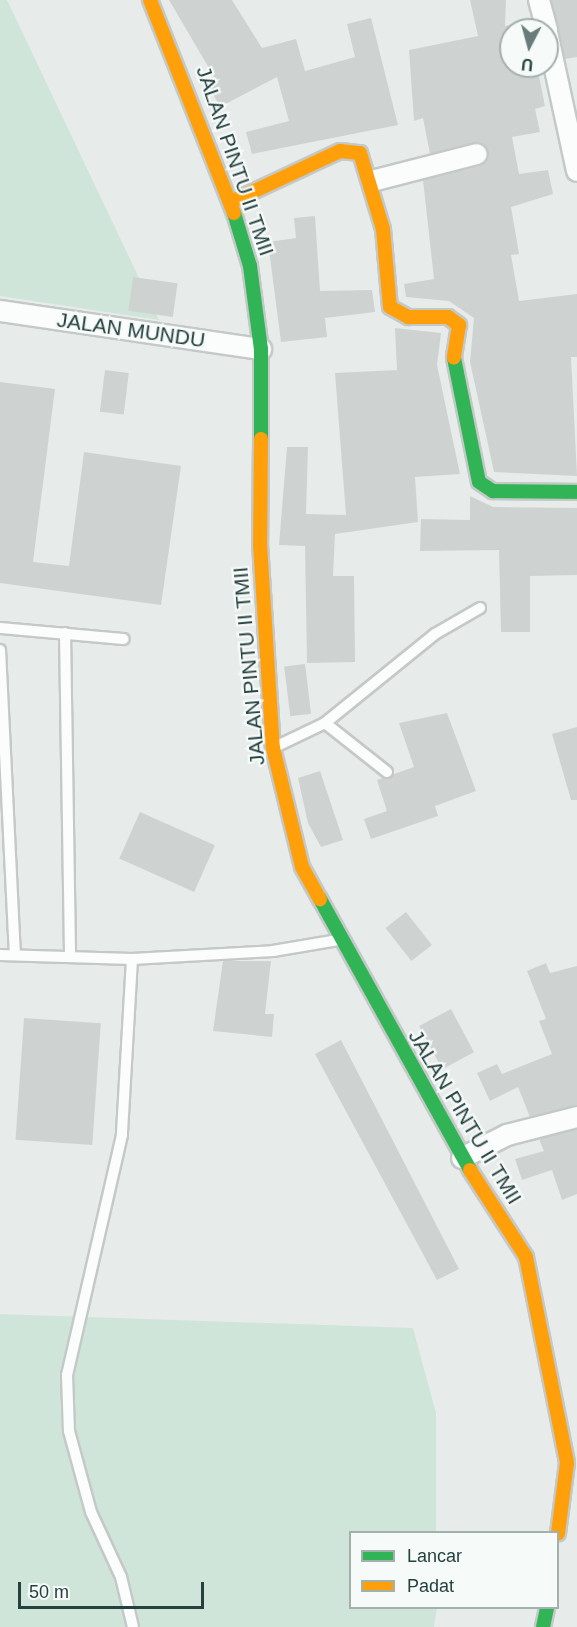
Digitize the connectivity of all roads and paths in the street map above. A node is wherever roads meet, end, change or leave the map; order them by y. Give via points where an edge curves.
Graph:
1 (150, 0) edge
2 (539, 0) edge
3 (544, 18) edge
4 (557, 78) edge
5 (477, 154) dead end
6 (577, 171) edge
7 (372, 181) junction
8 (231, 202) junction
9 (0, 311) edge
10 (261, 350) junction
11 (577, 492) edge
12 (480, 608) dead end
13 (0, 628) edge
14 (65, 633) junction
15 (124, 639) dead end
16 (0, 650) edge
17 (324, 723) junction
18 (273, 748) junction
19 (387, 772) dead end
20 (338, 940) junction
21 (0, 955) edge
22 (15, 955) junction
23 (70, 957) junction
24 (132, 959) junction
25 (577, 1117) edge
26 (462, 1158) junction
27 (569, 1436) edge
28 (572, 1467) edge
29 (558, 1531) edge
30 (547, 1609) edge
31 (133, 1627) edge
32 (543, 1627) edge

1 - 8 street, JALAN PINTU II TMII
2 - 3 street
4 - 6 street
5 - 7 street
7 - 8 street via 360,153 346,149
7 - 11 street via 390,307 408,317 448,317 459,325 453,363 479,482 493,491
8 - 10 street, JALAN PINTU II TMII via 250,266
9 - 10 street, JALAN MUNDU
10 - 18 street, JALAN PINTU II TMII via 260,544
12 - 17 lane via 435,634
13 - 14 lane
14 - 15 lane
14 - 23 lane
16 - 22 lane
17 - 18 lane
17 - 19 lane
18 - 20 street, JALAN PINTU II TMII via 302,867
20 - 24 lane via 273,951
20 - 26 street, JALAN PINTU II TMII
21 - 22 lane
22 - 23 lane
23 - 24 lane
24 - 31 lane via 122,1135 67,1375 69,1431 91,1512 121,1577
25 - 26 street via 507,1135
26 - 27 street, JALAN PINTU II TMII via 526,1257
27 - 28 street, JALAN PINTU II TMII
28 - 29 street, JALAN PINTU II TMII
30 - 32 street

